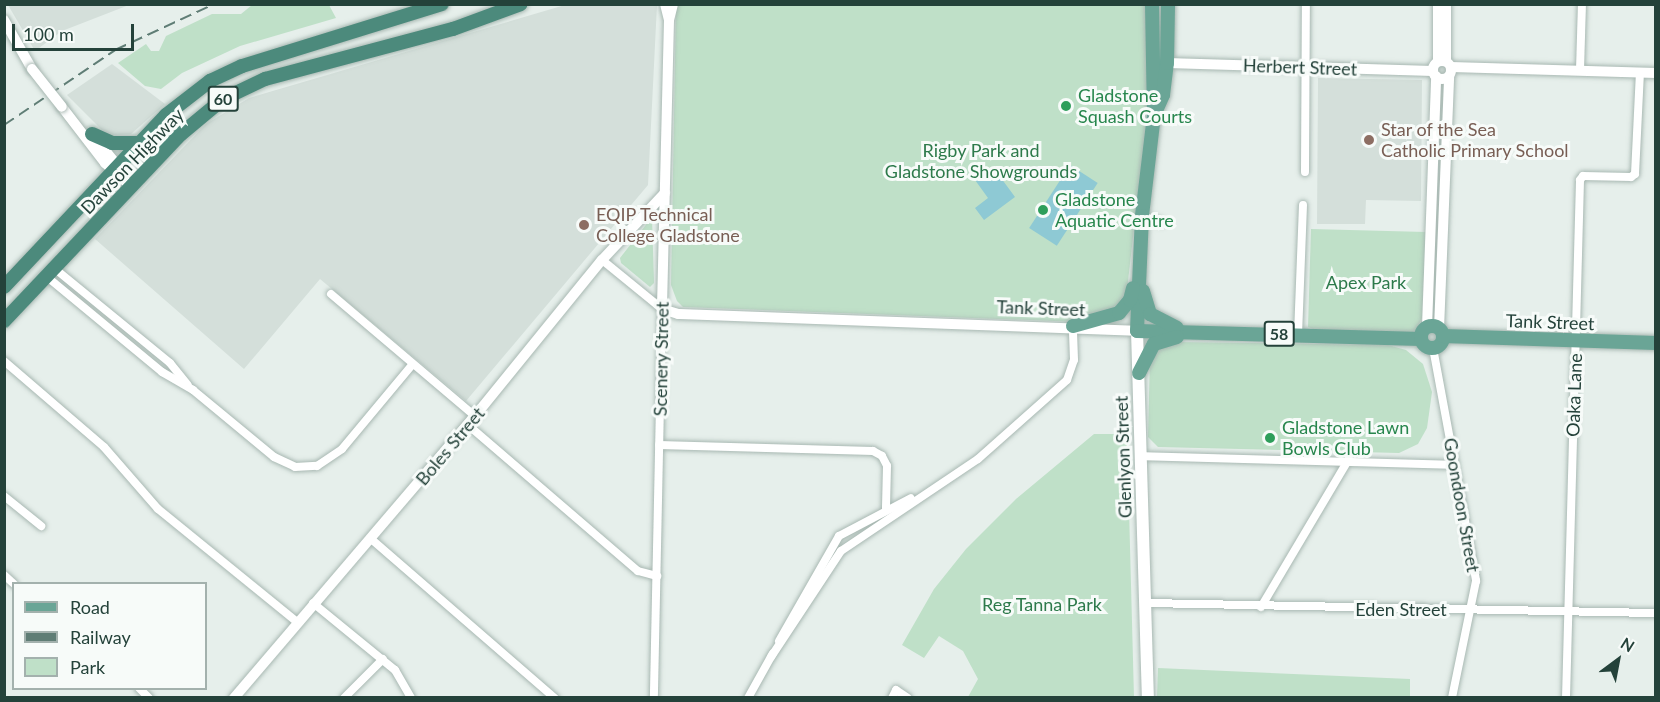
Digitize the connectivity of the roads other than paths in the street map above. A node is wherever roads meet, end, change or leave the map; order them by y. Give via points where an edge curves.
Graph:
1 (442, 4) edge
2 (521, 4) edge
3 (665, 4) edge
4 (673, 4) edge
5 (1152, 4) edge
6 (1168, 4) edge
7 (1306, 4) edge
8 (1438, 4) edge
9 (1446, 4) edge
10 (1582, 4) edge
11 (4, 20) edge
12 (669, 20) junction
13 (8, 31) edge
14 (1167, 63) junction
15 (1306, 67) junction
16 (1442, 69) junction
17 (1580, 70) junction
18 (1640, 72) junction
19 (1656, 73) edge
20 (62, 107) junction
21 (1154, 115) junction
22 (92, 134) junction
23 (140, 143) junction
24 (116, 170) junction
25 (1305, 172) dead end
26 (132, 187) junction
27 (665, 193) junction
28 (1303, 205) dead end
29 (1142, 216) junction
30 (1161, 222) dead end
31 (602, 260) junction
32 (1138, 265) junction
33 (50, 272) junction
34 (4, 287) edge
35 (331, 294) dead end
36 (662, 309) junction
37 (4, 321) edge
38 (1073, 326) junction
39 (1137, 331) junction
40 (1197, 332) junction
41 (1433, 333) junction
42 (1298, 335) junction
43 (1576, 340) junction
44 (1656, 343) edge
45 (1433, 348) joint
46 (4, 361) edge
47 (412, 365) junction
48 (1139, 373) junction
49 (472, 420) junction
50 (659, 445) junction
51 (1140, 456) junction
52 (1349, 459) junction
53 (1455, 465) junction
54 (928, 491) junction
55 (4, 496) edge
56 (886, 508) junction
57 (41, 526) dead end
58 (370, 538) junction
59 (657, 576) junction
60 (313, 603) junction
61 (1147, 603) junction
62 (1261, 607) junction
63 (1472, 609) junction
64 (1567, 612) junction
65 (1656, 613) edge
66 (297, 622) junction
67 (771, 657) junction
68 (382, 659) junction
69 (894, 694) edge
70 (234, 698) edge
71 (344, 698) edge
72 (411, 698) edge
73 (555, 698) edge
74 (654, 698) edge
75 (748, 698) edge
76 (908, 698) edge
77 (1148, 698) edge
78 (1452, 698) edge
79 (1566, 698) edge

1 - 23 highway, Dawson Highway / 60 via 225,72 179,103
2 - 26 highway, Dawson Highway / 60 via 453,29 251,85 198,119
3 - 12 street, Scenery Street
4 - 12 street, Scenery Street
5 - 21 main road, Glenlyon Street
6 - 14 main road, Glenlyon Street
7 - 15 street
8 - 16 street
9 - 16 street
10 - 17 street
11 - 13 street
12 - 27 street, Scenery Street
13 - 20 street, bridge
14 - 15 street, Herbert Street
14 - 21 main road, Glenlyon Street via 1163,95
15 - 16 street, Herbert Street
15 - 25 street
16 - 17 street, Herbert Street
16 - 41 street
17 - 18 street, Herbert Street
18 - 19 street, Herbert Street
18 - 43 street, Oaka Lane via 1635,174 1583,176 1580,180
20 - 22 street
20 - 24 street
21 - 29 main road, Glenlyon Street
22 - 23 highway via 112,143
22 - 24 street
23 - 24 highway, Dawson Highway / 60
24 - 26 street
24 - 34 highway, Dawson Highway / 60
26 - 33 highway, Dawson Highway / 60
27 - 31 street, Boles Street
27 - 36 street, Scenery Street
28 - 42 street
29 - 30 street
29 - 32 main road, Glenlyon Street
31 - 36 street
31 - 49 street, Boles Street
32 - 38 main road via 1126,308 1105,319
32 - 39 main road, Glenlyon Street
32 - 40 main road via 1150,314 1168,325
33 - 37 highway, Dawson Highway / 60
33 - 47 street via 170,363 193,390 274,457 295,467 308,468 328,461
35 - 47 street
36 - 38 street, Tank Street via 678,314
36 - 50 street, Scenery Street
38 - 39 street, Tank Street
38 - 54 street via 1074,360 1067,380 978,459
39 - 40 main road, Tank Street / 58
39 - 48 main road, Glenlyon Street
40 - 42 main road, Tank Street / 58
40 - 48 main road via 1154,344
41 - 42 main road, Tank Street / 58
41 - 43 main road, Tank Street / 58
41 - 45 main road via 1442,343
43 - 44 main road, Tank Street / 58
43 - 64 street, Oaka Lane
45 - 53 street, Goondoon Street
46 - 66 street via 104,447 158,509
47 - 49 street
48 - 51 main road, Glenlyon Street
49 - 58 street, Boles Street
49 - 59 street via 638,571
50 - 56 street via 873,451 882,456 887,466
50 - 59 street, Scenery Street
51 - 52 street
51 - 61 main road, Glenlyon Street
52 - 53 street
52 - 62 street
53 - 63 street, Goondoon Street via 1476,581
54 - 56 street
54 - 67 street via 841,551
55 - 57 street
56 - 67 street via 834,541
58 - 60 street, Boles Street
58 - 73 street
59 - 74 street, Scenery Street
60 - 66 street, Boles Street
60 - 68 street
61 - 62 street, Eden Street
61 - 77 main road, Glenlyon Street
62 - 63 street, Eden Street
63 - 64 street, Eden Street
63 - 78 street, Goondoon Street
64 - 65 street, Eden Street
64 - 79 street, Oaka Lane
66 - 70 street, Boles Street
67 - 75 street
68 - 71 street
68 - 72 street via 404,680
69 - 76 street

